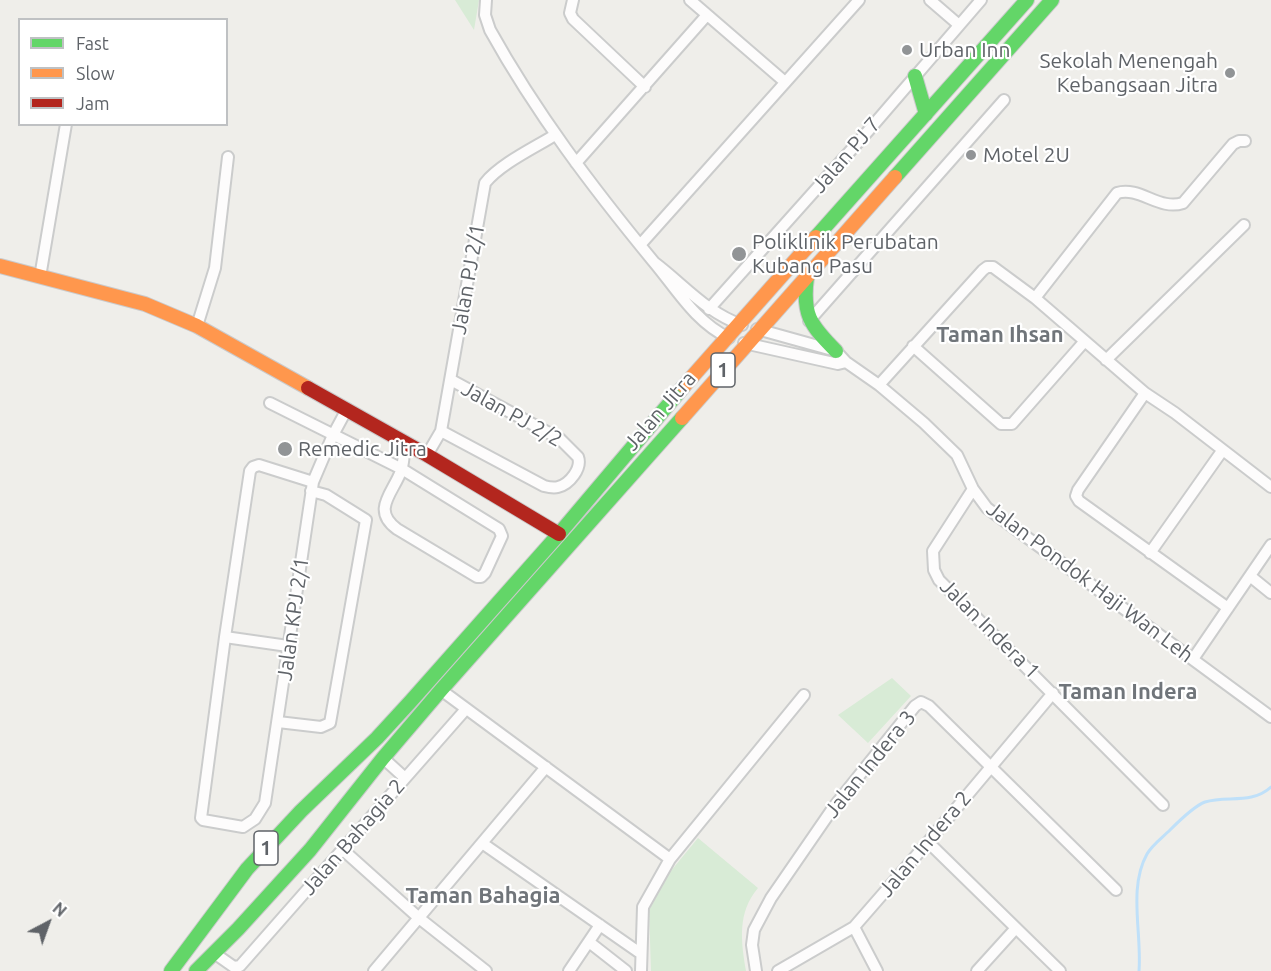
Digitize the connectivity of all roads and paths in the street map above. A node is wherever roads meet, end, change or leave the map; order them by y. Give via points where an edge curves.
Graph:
1 (486, 0) edge
2 (573, 0) edge
3 (690, 0) edge
4 (859, 0) edge
5 (930, 0) edge
6 (981, 0) edge
7 (1027, 0) edge
8 (1052, 0) edge
9 (707, 15) junction
10 (959, 25) junction
11 (915, 76) junction
12 (785, 82) junction
13 (645, 87) junction
14 (1004, 100) dead end
15 (926, 114) junction
16 (66, 126) edge
17 (555, 135) junction
18 (1245, 141) dead end
19 (228, 157) dead end
20 (576, 164) junction
21 (1244, 225) dead end
22 (640, 245) junction
23 (655, 263) junction
24 (0, 266) edge
25 (40, 277) junction
26 (807, 277) junction
27 (1035, 298) junction
28 (710, 309) junction
29 (809, 321) junction
30 (739, 324) junction
31 (198, 326) junction
32 (759, 330) junction
33 (727, 337) junction
34 (1084, 342) junction
35 (747, 344) junction
36 (913, 346) junction
37 (836, 351) junction
38 (1106, 360) junction
39 (846, 362) junction
40 (451, 380) junction
41 (879, 385) junction
42 (1145, 393) junction
43 (270, 403) dead end
44 (346, 409) junction
45 (441, 431) junction
46 (333, 435) junction
47 (405, 442) junction
48 (1222, 451) junction
49 (427, 455) junction
50 (402, 469) junction
51 (312, 487) junction
52 (1271, 487) edge
53 (974, 489) junction
54 (559, 534) junction
55 (1271, 545) edge
56 (1150, 552) junction
57 (1250, 576) junction
58 (1271, 593) edge
59 (1228, 608) junction
60 (225, 637) junction
61 (288, 646) junction
62 (1193, 659) junction
63 (441, 690) junction
64 (1053, 693) junction
65 (804, 695) dead end
66 (466, 709) junction
67 (1271, 717) edge
68 (278, 722) junction
69 (382, 758) junction
70 (991, 767) junction
71 (546, 768) junction
72 (405, 778) junction
73 (1163, 804) dead end
74 (928, 842) junction
75 (482, 843) junction
76 (342, 849) junction
77 (670, 859) junction
78 (278, 860) junction
79 (1116, 890) dead end
80 (419, 918) junction
81 (600, 925) junction
82 (854, 927) junction
83 (1016, 928) junction
84 (589, 942) junction
85 (214, 953) junction
86 (640, 954) junction
87 (236, 968) edge
88 (171, 971) edge
89 (196, 971) edge
90 (374, 971) edge
91 (486, 971) edge
92 (568, 971) edge
93 (626, 971) edge
94 (641, 971) edge
95 (756, 971) edge
96 (778, 971) edge
97 (877, 971) edge
98 (977, 971) edge
99 (1060, 971) edge

1 - 17 street via 490,30
2 - 13 street via 573,20
3 - 9 street
4 - 12 street
5 - 10 street
6 - 10 street, Jalan PJ 7
7 - 15 main road, Jalan Jitra / 1
8 - 26 main road, Jalan Jitra / 1
9 - 12 street
9 - 13 street
10 - 11 street, Jalan PJ 7
11 - 15 main road
11 - 28 street, Jalan PJ 7
12 - 22 street
13 - 20 street
14 - 29 street
15 - 30 main road, Jalan Jitra / 1
16 - 25 street
17 - 20 street
17 - 40 street, Jalan PJ 2/1 via 485,183
18 - 27 street via 1233,144 1183,203 1168,205 1132,192 1117,193
19 - 31 street via 215,268
20 - 22 street
21 - 38 street
22 - 23 street
23 - 28 street
23 - 33 street, Jalan Pondok Haji Wan Leh via 696,314
24 - 25 main road
25 - 31 main road via 123,297
26 - 29 main road via 804,308
26 - 32 main road, Jalan Jitra / 1
27 - 34 street
27 - 36 street via 999,269 987,267
28 - 30 street
29 - 37 main road
30 - 32 street
30 - 33 main road, Jalan Jitra / 1
31 - 44 main road
32 - 35 main road, Jalan Jitra / 1
32 - 37 street
33 - 35 street, Jalan Pondok Haji Wan Leh
33 - 54 main road, Jalan Jitra / 1
34 - 36 street via 1007,425 1001,424
34 - 38 street
35 - 39 street, Jalan Pondok Haji Wan Leh via 838,364
35 - 63 main road, Jalan Jitra / 1
36 - 41 street
37 - 39 street, Jalan Pondok Haji Wan Leh
38 - 42 street
39 - 41 street, Jalan Pondok Haji Wan Leh
40 - 45 street, Jalan PJ 2/1
40 - 45 street, Jalan PJ 2/2 via 560,439 580,462 567,482 557,488 544,486
41 - 53 street, Jalan Pondok Haji Wan Leh via 957,455
42 - 48 street
42 - 56 street via 1076,496
43 - 46 street
44 - 46 street, Jalan KPJ 2/1
44 - 47 main road
45 - 49 street, Jalan PJ 2/1
46 - 50 street
46 - 51 street, Jalan KPJ 2/1
47 - 49 main road
47 - 50 street
48 - 52 street
48 - 56 street
49 - 54 main road
50 - 50 street via 502,532 481,577 387,519 384,506
51 - 60 street via 259,465 250,471
51 - 61 street, Jalan KPJ 2/1
51 - 68 street via 366,520 330,723 321,727
53 - 62 street, Jalan Pondok Haji Wan Leh via 987,508
53 - 64 street, Jalan Indera 1 via 933,551 934,570 939,580
54 - 78 main road, Jalan Jitra / 1 via 377,738 301,811
55 - 57 street
56 - 59 street
57 - 58 street
57 - 59 street
59 - 62 street
60 - 61 street
60 - 68 street, Jalan KPJ 2/1 via 201,818 243,827 255,819 265,803
61 - 68 street, Jalan KPJ 2/1
62 - 67 street, Jalan Pondok Haji Wan Leh
63 - 66 street
63 - 69 main road, Jalan Jitra / 1
64 - 70 street, Jalan Indera 2
64 - 73 street, Jalan Indera 1
65 - 77 street
66 - 71 street
66 - 72 street, Jalan Bahagia 2
69 - 72 street
69 - 78 main road, 1 via 309,850
70 - 74 street, Jalan Indera 2
70 - 79 street, Jalan Indera 3
70 - 95 street, Jalan Indera 3 via 929,706 921,702 915,706 833,808 771,898 754,930
71 - 75 street
71 - 77 street
72 - 76 street, Jalan Bahagia 2
74 - 82 street, Jalan Indera 2
74 - 83 street
75 - 80 street
75 - 81 street
76 - 80 street
76 - 87 street, Jalan Bahagia 2
77 - 86 street via 643,907
78 - 85 main road, 1
78 - 88 main road, 1 via 226,896
80 - 90 street
80 - 91 street
81 - 84 street
81 - 86 street
82 - 96 street, Jalan Indera 2
82 - 97 street
83 - 98 street
83 - 99 street
84 - 92 street
84 - 93 street
85 - 87 street
85 - 89 main road, 1
86 - 94 street

